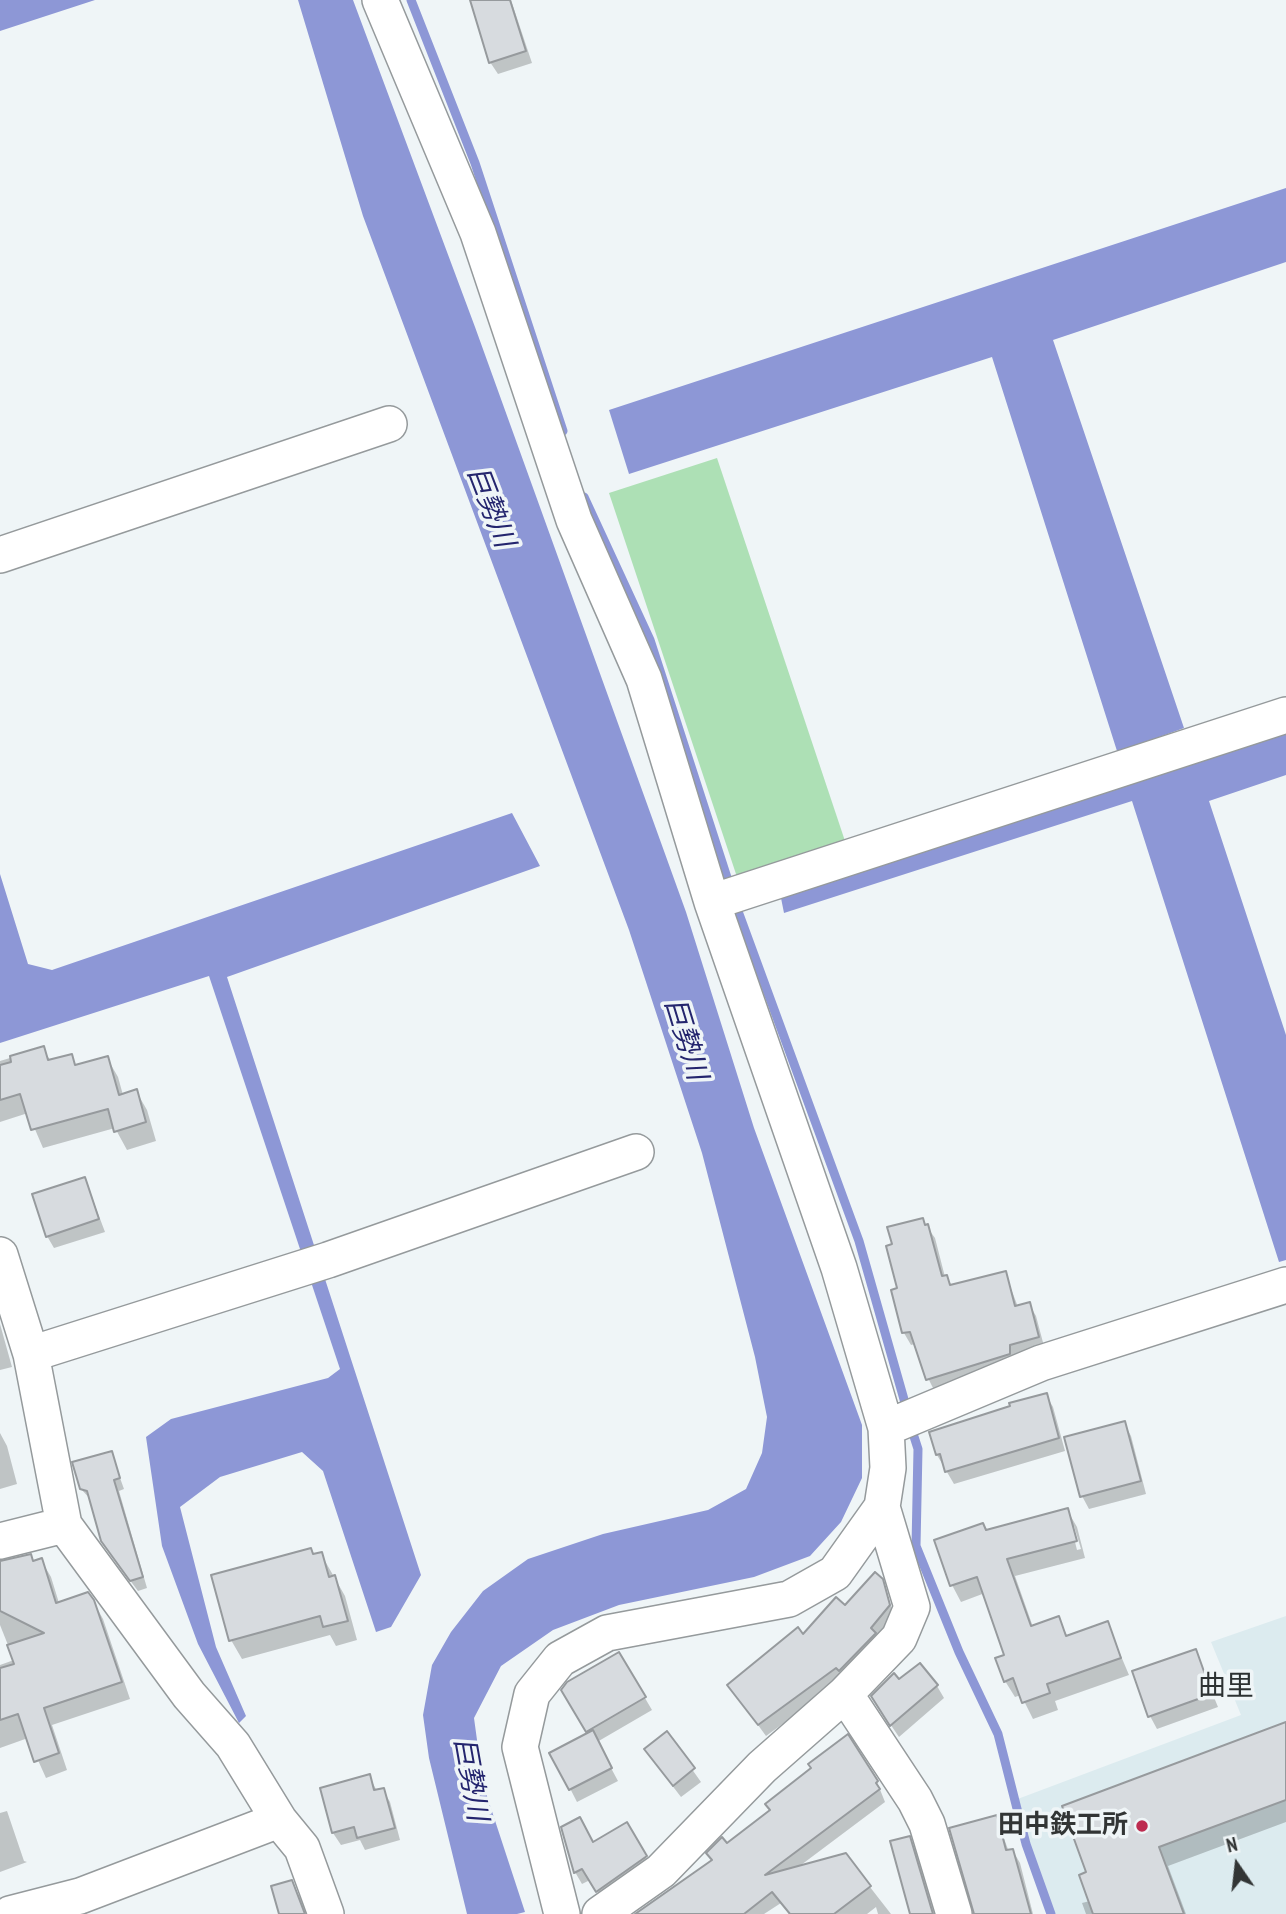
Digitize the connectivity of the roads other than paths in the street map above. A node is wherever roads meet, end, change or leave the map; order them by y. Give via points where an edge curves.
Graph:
1 (380, 0) edge
2 (389, 424) dead end
3 (0, 555) edge
4 (1286, 715) edge
5 (726, 898) junction
6 (636, 1152) dead end
7 (0, 1255) edge
8 (1286, 1285) edge
9 (31, 1354) junction
10 (902, 1422) junction
11 (882, 1507) junction
12 (64, 1525) junction
13 (0, 1541) edge
14 (845, 1694) junction
15 (279, 1820) junction
16 (10, 1914) edge
17 (326, 1914) edge
18 (562, 1914) edge
19 (600, 1914) edge
20 (954, 1914) edge

1 - 5 street via 478,233 574,520 644,679
2 - 3 street
4 - 5 street
5 - 10 street via 839,1268
6 - 9 street via 314,1265
7 - 9 street
8 - 10 street via 1041,1363
9 - 12 street
10 - 11 street
11 - 14 street via 912,1607 899,1638
11 - 18 street via 835,1573 789,1599 607,1633 560,1658 532,1694 520,1747
12 - 13 street
12 - 15 street via 189,1695 233,1745
14 - 19 street via 762,1767 661,1871
14 - 20 street via 927,1824
15 - 16 street via 80,1896
15 - 17 street via 302,1848

